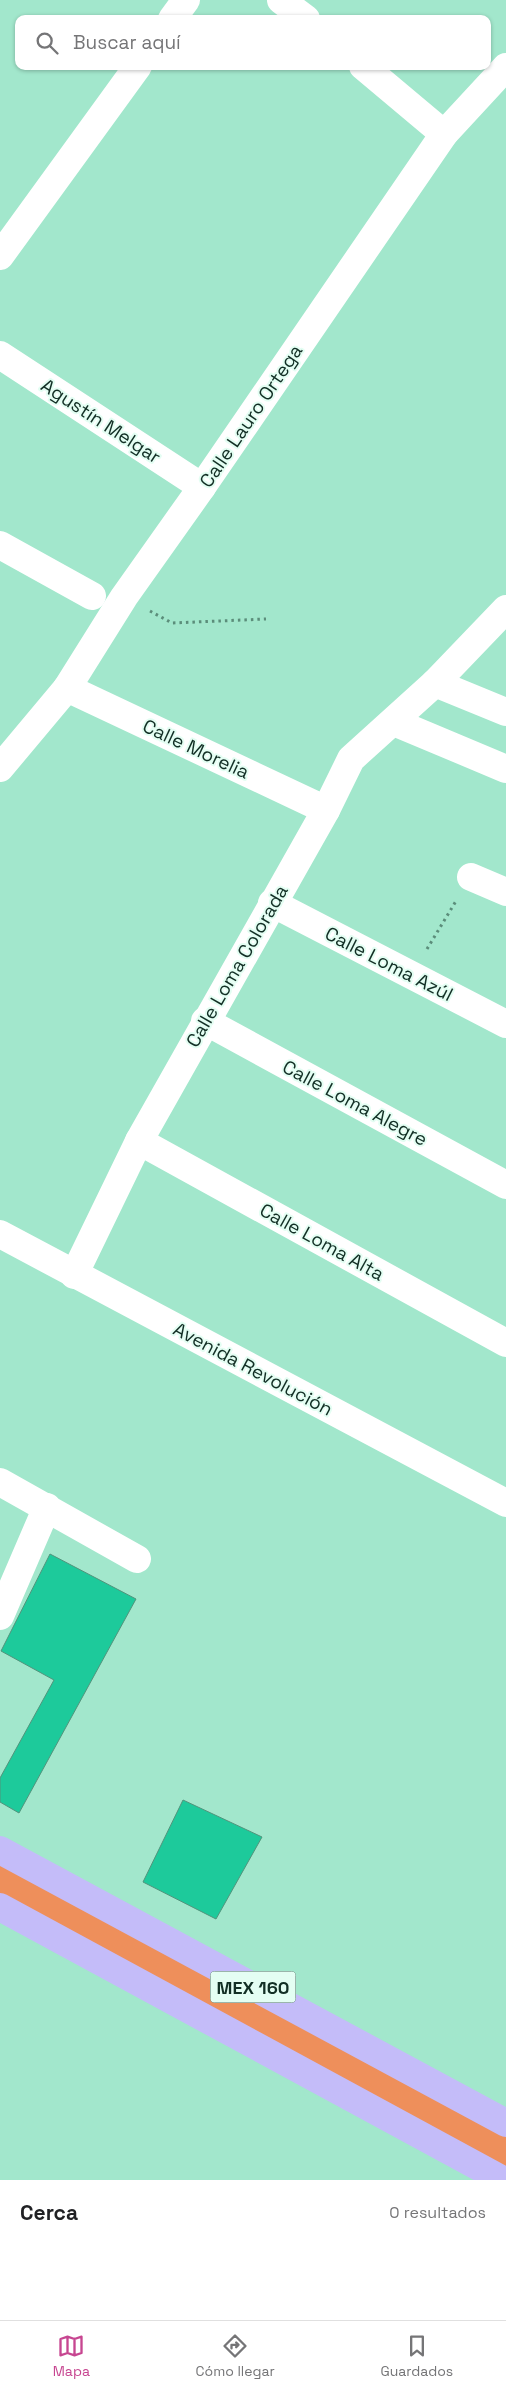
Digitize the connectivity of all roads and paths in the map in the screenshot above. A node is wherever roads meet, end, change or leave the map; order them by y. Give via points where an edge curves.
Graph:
1 (186, 0) edge
2 (281, 0) edge
3 (314, 0) edge
4 (175, 15) edge
5 (302, 15) edge
6 (308, 15) edge
7 (506, 67) edge
8 (135, 70) edge
9 (368, 70) edge
10 (444, 134) junction
11 (0, 256) edge
12 (0, 355) edge
13 (202, 487) junction
14 (0, 545) edge
15 (92, 596) dead end
16 (123, 599) junction
17 (506, 608) edge
18 (266, 618) dead end
19 (435, 683) junction
20 (67, 688) junction
21 (506, 712) edge
22 (394, 722) junction
23 (0, 768) edge
24 (506, 769) edge
25 (326, 810) junction
26 (471, 878) joint
27 (506, 892) edge
28 (272, 903) junction
29 (410, 976) junction
30 (205, 1022) junction
31 (506, 1024) edge
32 (139, 1141) junction
33 (506, 1185) edge
34 (0, 1234) edge
35 (74, 1275) junction
36 (506, 1343) edge
37 (0, 1482) edge
38 (506, 1503) edge
39 (47, 1507) junction
40 (137, 1559) dead end
41 (0, 1616) edge
42 (0, 1850) edge
43 (0, 1907) edge
44 (506, 2123) edge
45 (503, 2180) edge

1 - 4 street
2 - 5 street
3 - 6 street
7 - 10 street, Calle Lauro Ortega
8 - 11 street
9 - 10 street
10 - 13 street, Calle Lauro Ortega
12 - 13 street, Agustín Melgar
13 - 16 street, Calle Lauro Ortega
14 - 15 street
16 - 18 path via 172,623
16 - 20 street, Calle Lauro Ortega
17 - 19 street, Calle Loma Colorada
19 - 21 street
19 - 22 street, Calle Loma Colorada
20 - 23 street, Calle Lauro Ortega
20 - 25 street, Calle Morelia
22 - 24 street
22 - 25 street, Calle Loma Colorada via 351,758
25 - 28 street, Calle Loma Colorada
26 - 27 street
26 - 29 path
28 - 29 street, Calle Loma Azúl
28 - 30 street, Calle Loma Colorada
29 - 31 street, Calle Loma Azúl
30 - 32 street, Calle Loma Colorada
30 - 33 street, Calle Loma Alegre
32 - 35 street, Calle Loma Colorada
32 - 36 street, Calle Loma Alta
34 - 35 street, Avenida Revolución
35 - 38 street, Avenida Revolución
37 - 39 street
39 - 40 street
39 - 41 street
42 - 44 main road, MEX 160
43 - 45 main road, MEX 160

